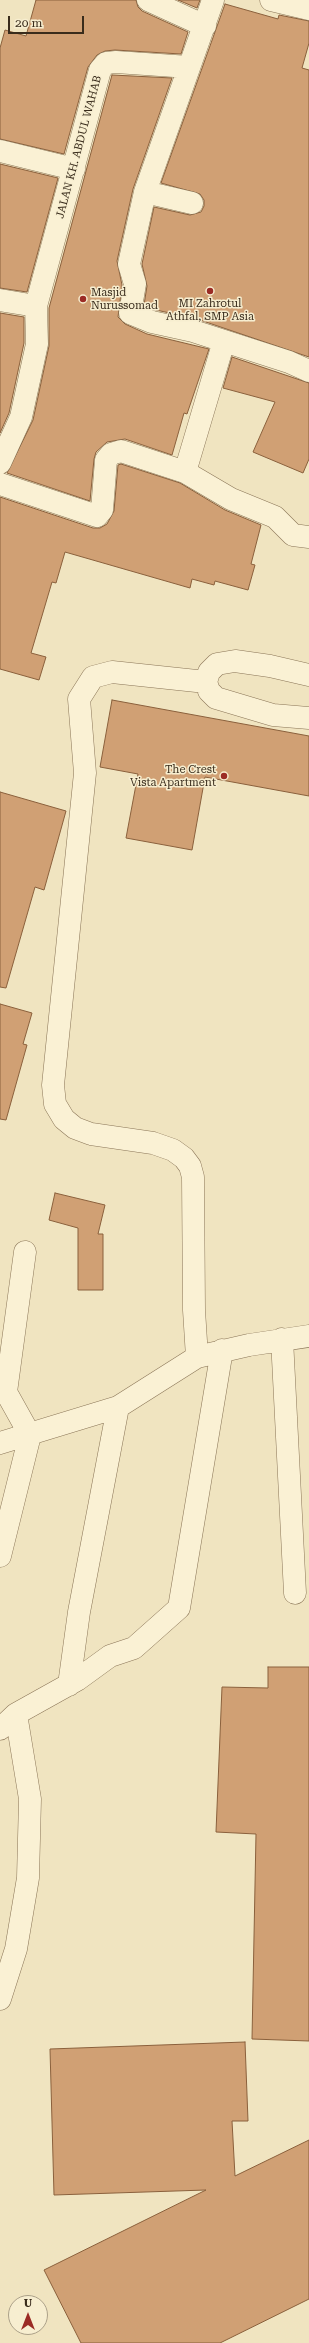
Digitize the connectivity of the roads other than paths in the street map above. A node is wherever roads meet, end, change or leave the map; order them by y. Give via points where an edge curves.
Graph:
1 (148, 0) edge
2 (213, 0) edge
3 (270, 0) edge
4 (309, 9) edge
5 (205, 26) junction
6 (189, 67) junction
7 (0, 151) edge
8 (74, 169) junction
9 (145, 192) junction
10 (192, 203) dead end
11 (0, 300) edge
12 (36, 306) junction
13 (224, 341) junction
14 (309, 371) edge
15 (0, 463) edge
16 (185, 472) junction
17 (0, 484) edge
18 (309, 537) edge
19 (309, 675) edge
20 (206, 682) junction
21 (309, 718) edge
22 (25, 1252) dead end
23 (309, 1336) edge
24 (282, 1339) junction
25 (222, 1350) junction
26 (197, 1357) junction
27 (118, 1407) junction
28 (30, 1435) junction
29 (0, 1443) edge
30 (0, 1556) edge
31 (295, 1593) dead end
32 (68, 1685) junction
33 (16, 1714) junction
34 (0, 1729) edge
35 (0, 1999) edge

1 - 5 street
2 - 5 street
3 - 4 street
5 - 6 street
6 - 8 street, JALAN KH. ABDUL WAHAB via 106,63 100,70
6 - 9 street
7 - 8 street
8 - 12 street, JALAN KH. ABDUL WAHAB
9 - 10 street
9 - 13 street via 129,264 135,284 130,313 152,322
11 - 12 street
12 - 15 street, JALAN KH. ABDUL WAHAB via 37,344 21,417
13 - 14 street
13 - 16 street
16 - 17 street via 121,451 111,454 106,460 102,510 97,516
16 - 18 street via 231,499 275,517 293,536
19 - 20 street via 235,661 217,664 209,672
20 - 21 street via 209,691 216,698 273,715
20 - 26 street via 112,672 93,677 79,699 85,773 52,1085 55,1104 64,1119 75,1128 91,1134 153,1143 173,1150 190,1166
22 - 28 street via 6,1392
23 - 24 street
24 - 25 street
24 - 31 street
25 - 26 street
25 - 32 street via 179,1608 134,1648 110,1656
26 - 27 street
27 - 28 street
27 - 32 street via 79,1612
28 - 29 street
28 - 30 street
32 - 33 street
33 - 34 street
33 - 35 street via 30,1799 28,1878 16,1949

